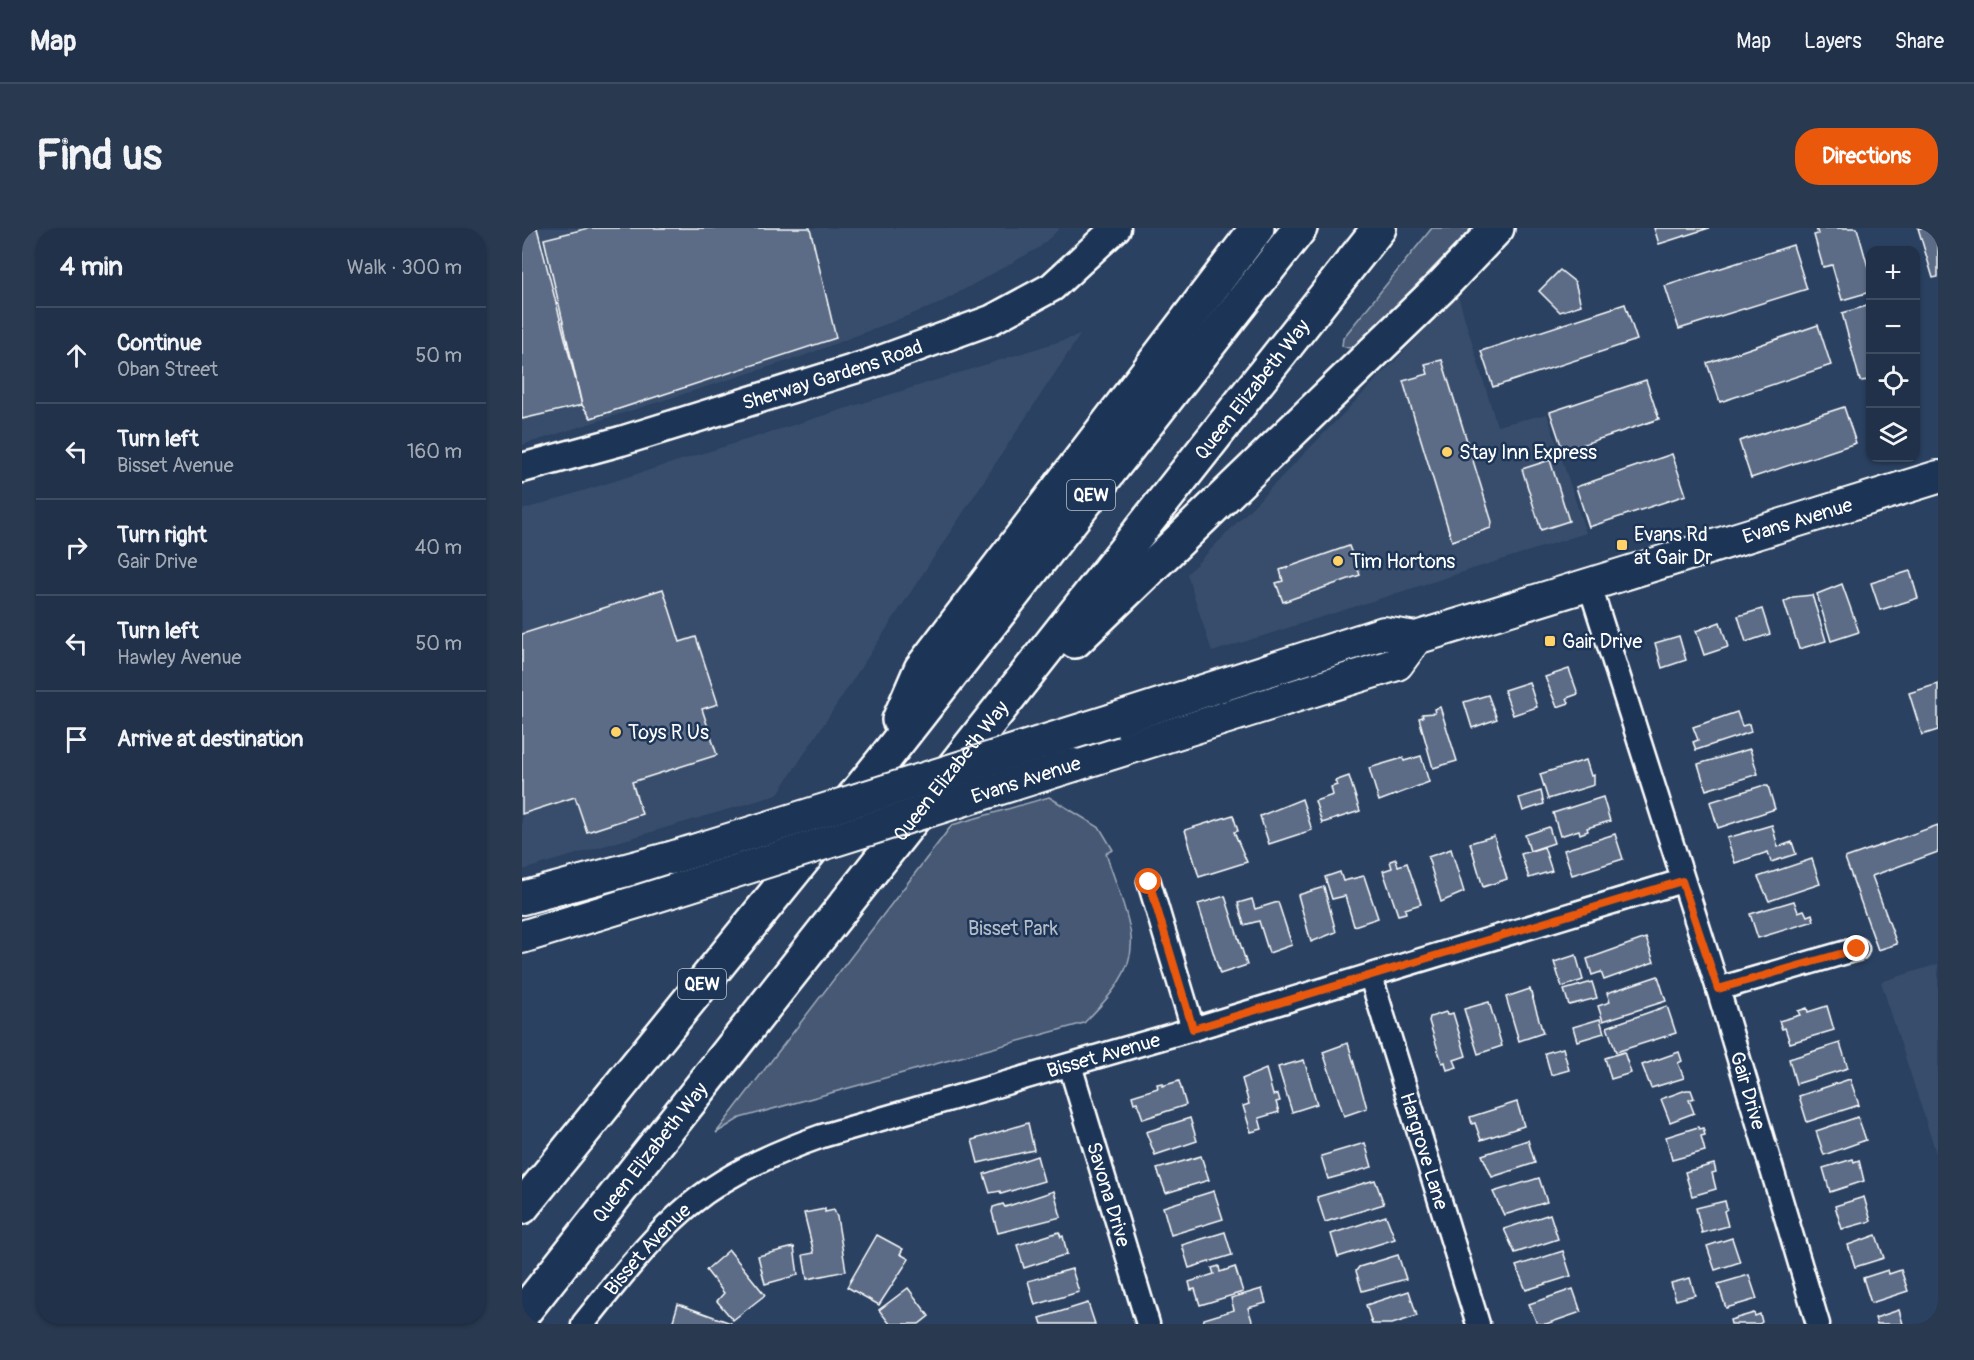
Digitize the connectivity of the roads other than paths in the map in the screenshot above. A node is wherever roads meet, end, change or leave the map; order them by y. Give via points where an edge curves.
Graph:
1 (1116, 228) edge
2 (1257, 228) edge
3 (1300, 228) edge
4 (1379, 228) edge
5 (1497, 228) edge
6 (522, 468) edge
7 (1938, 477) edge
8 (1589, 584) junction
9 (1416, 638) junction
10 (995, 717) junction
11 (882, 762) junction
12 (1682, 881) junction
13 (1149, 882) dead end
14 (522, 898) edge
15 (522, 937) edge
16 (1857, 949) dead end
17 (1371, 976) junction
18 (1718, 989) junction
19 (1193, 1029) junction
20 (1070, 1065) junction
21 (522, 1207) edge
22 (522, 1314) edge
23 (583, 1324) edge
24 (1148, 1324) edge
25 (1478, 1324) edge
26 (1818, 1324) edge

1 - 6 street, Sherway Gardens Road via 1052,287 991,320 870,364
2 - 11 highway via 921,669
3 - 11 highway, QEW
4 - 10 highway, Queen Elizabeth Way
5 - 10 highway via 1212,511
7 - 8 main road, Evans Avenue
8 - 9 main road, Evans Avenue
8 - 12 street, Gair Drive
9 - 14 main road, Evans Avenue, bridge via 1384,633 671,858
9 - 15 main road, Evans Avenue, bridge via 1397,664
10 - 22 highway, Queen Elizabeth Way
11 - 21 highway, QEW
12 - 17 street, Bisset Avenue
12 - 18 street, Gair Drive
13 - 19 street
16 - 18 street
17 - 19 street, Bisset Avenue
17 - 25 street, Hargrove Lane
18 - 26 street, Gair Drive
19 - 20 street, Bisset Avenue
20 - 23 street, Bisset Avenue via 822,1136 738,1172 675,1218 634,1260
20 - 24 street, Savona Drive

